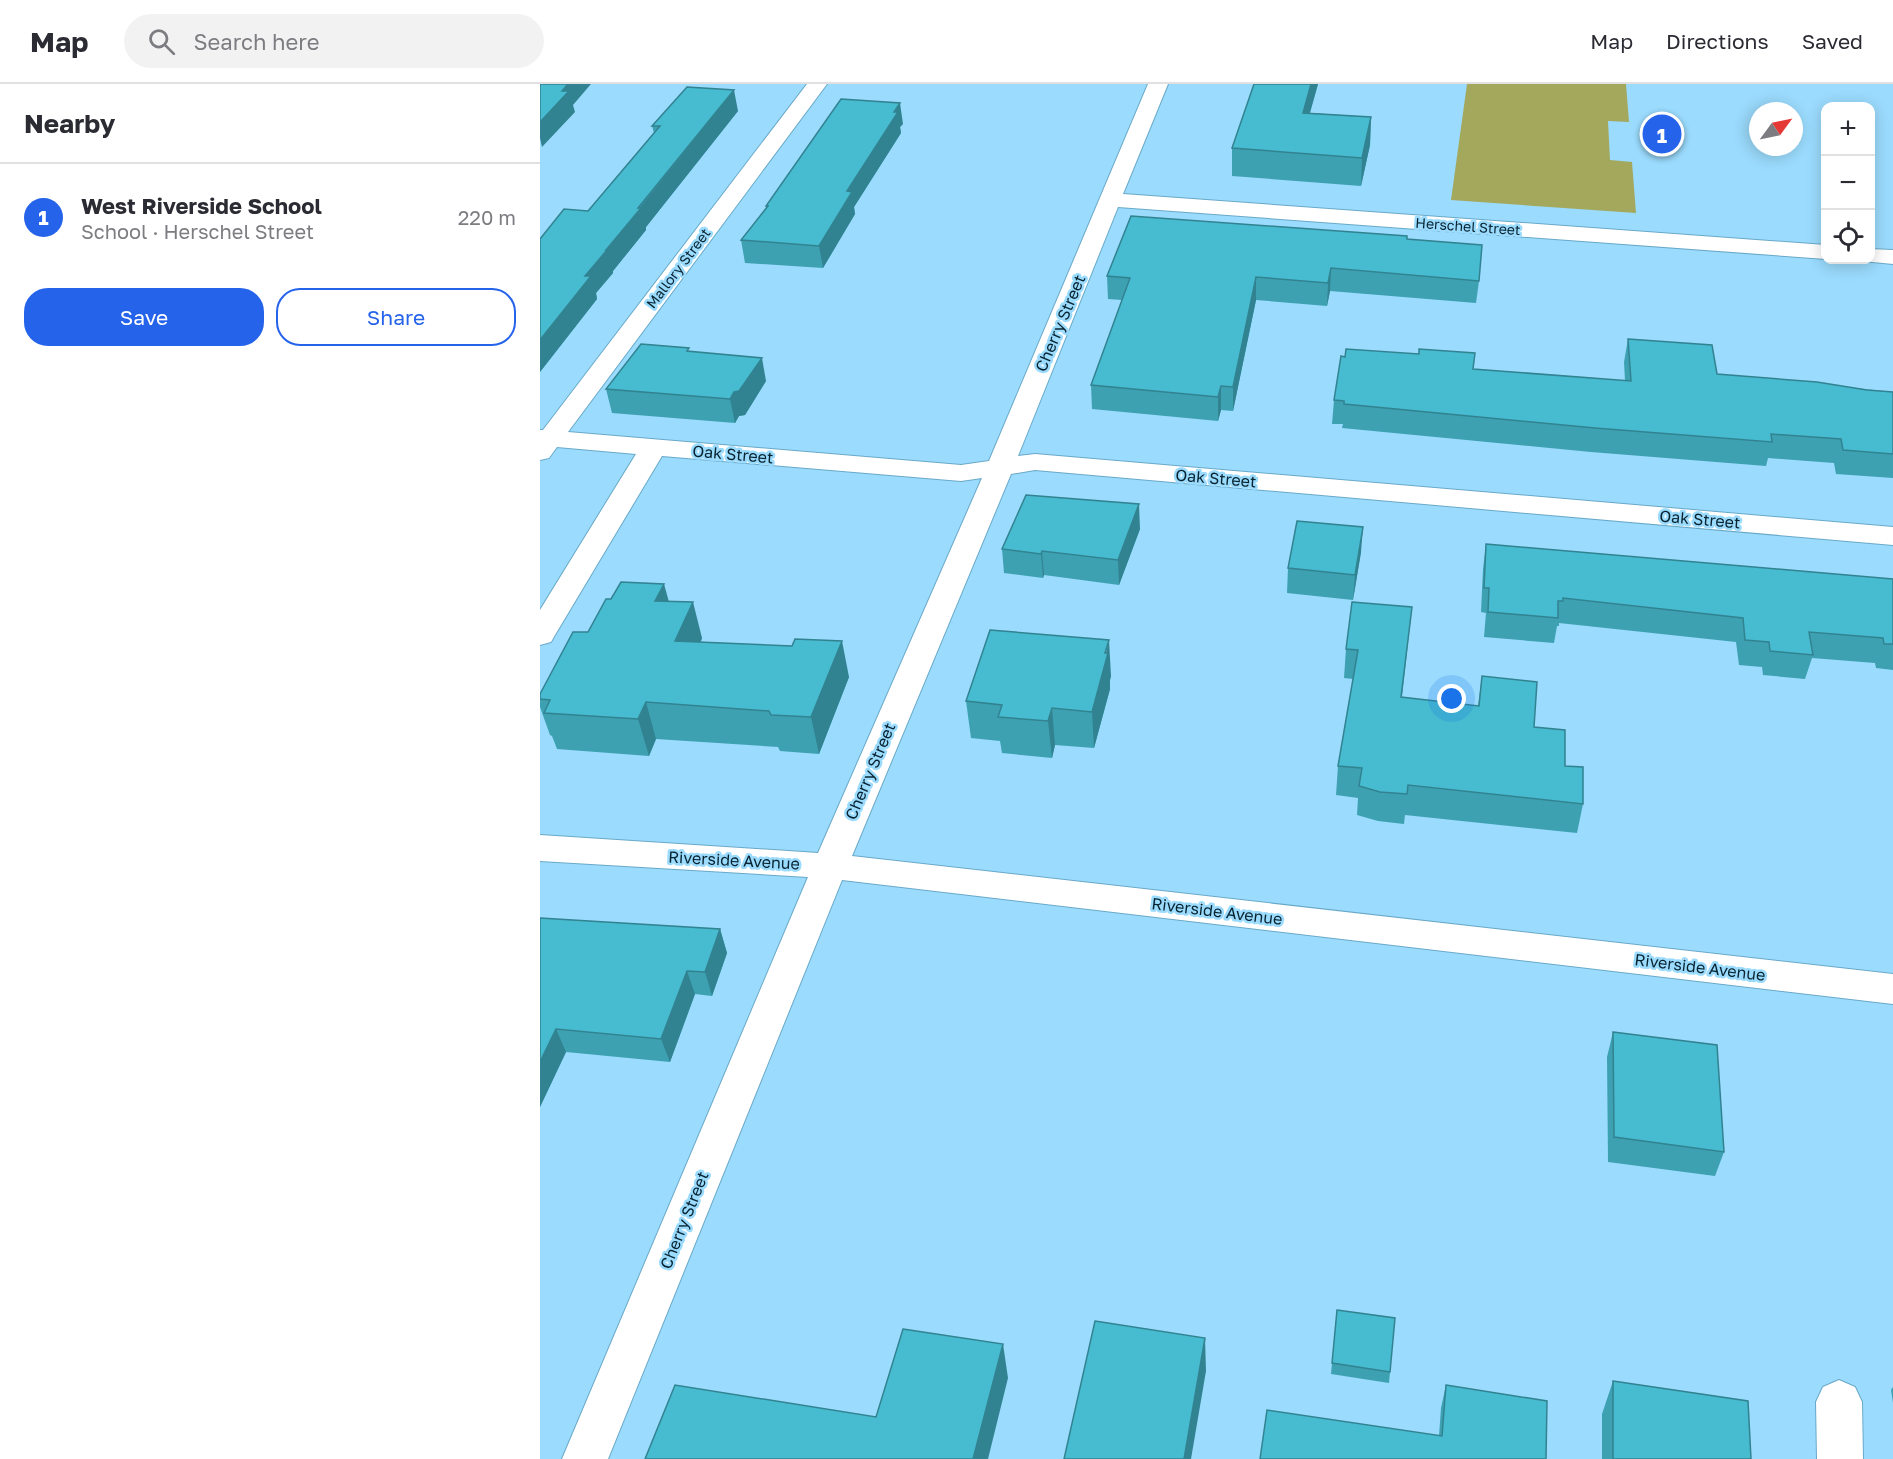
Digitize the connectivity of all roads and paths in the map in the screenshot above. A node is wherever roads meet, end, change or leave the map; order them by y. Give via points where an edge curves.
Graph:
1 (817, 84) edge
2 (1158, 84) edge
3 (1111, 200) junction
4 (1821, 252) edge
5 (1875, 255) edge
6 (1893, 257) edge
7 (543, 443) edge
8 (654, 447) junction
9 (1000, 467) junction
10 (1893, 536) edge
11 (540, 635) edge
12 (540, 848) edge
13 (830, 866) junction
14 (1893, 989) edge
15 (1839, 1402) dead end
16 (585, 1459) edge
17 (1840, 1459) edge

1 - 7 street, Mallory Street
2 - 3 street, Cherry Street
3 - 4 street, Herschel Street
3 - 9 street, Cherry Street
5 - 6 street
7 - 8 street, Oak Street
8 - 9 street, Oak Street via 961,473
8 - 11 street
9 - 10 street, Oak Street via 1035,462
9 - 13 street, Cherry Street
12 - 13 street, Riverside Avenue
13 - 14 street, Riverside Avenue
13 - 16 street, Cherry Street
15 - 17 street

